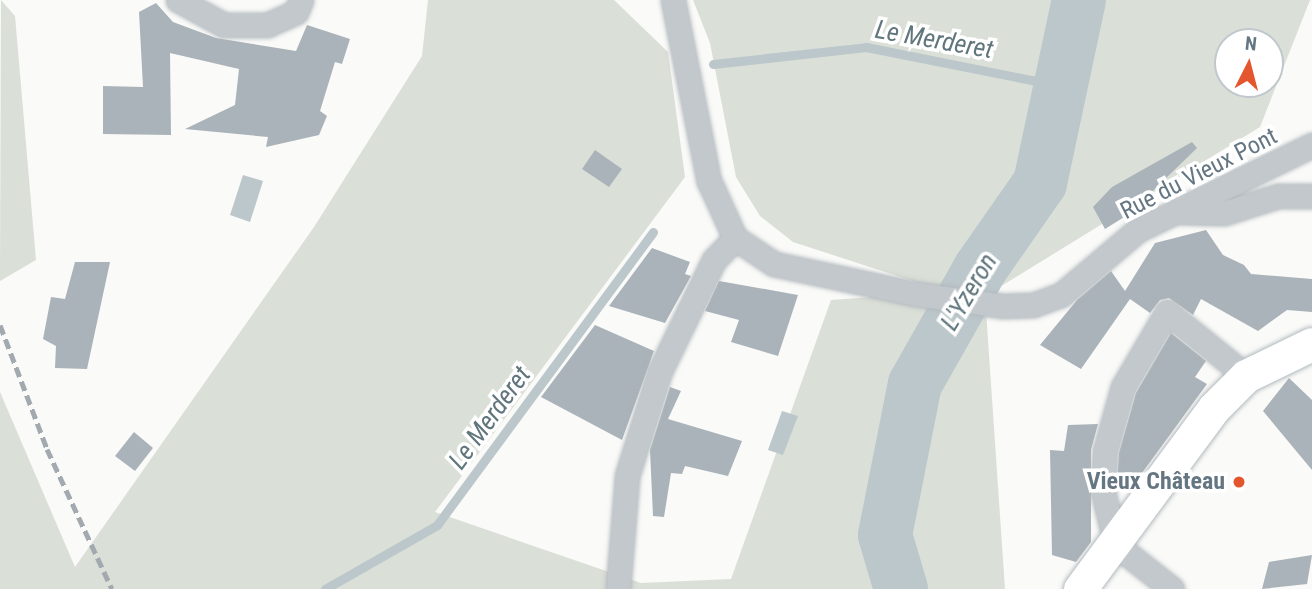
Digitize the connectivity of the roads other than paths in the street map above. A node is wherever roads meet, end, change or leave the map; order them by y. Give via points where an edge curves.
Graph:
1 (178, 0) edge
2 (301, 0) edge
3 (673, 0) edge
4 (1312, 145) edge
5 (1312, 197) edge
6 (1178, 212) junction
7 (735, 238) junction
8 (1312, 344) edge
9 (1246, 376) junction
10 (1099, 566) edge
11 (618, 589) edge
12 (1172, 589) edge

1 - 2 street via 224,25 267,25 296,12
3 - 7 street via 709,181
4 - 6 street, Rue du Vieux Pont
5 - 6 street via 1278,196 1224,213
6 - 7 street, Rue du Vieux Pont via 1139,230 1061,295 1032,305 1002,306 916,294 774,264
7 - 11 street via 714,260 660,371 626,476
8 - 9 street
9 - 10 street via 1214,408
9 - 10 street via 1167,312 1123,387 1105,451
10 - 12 street

